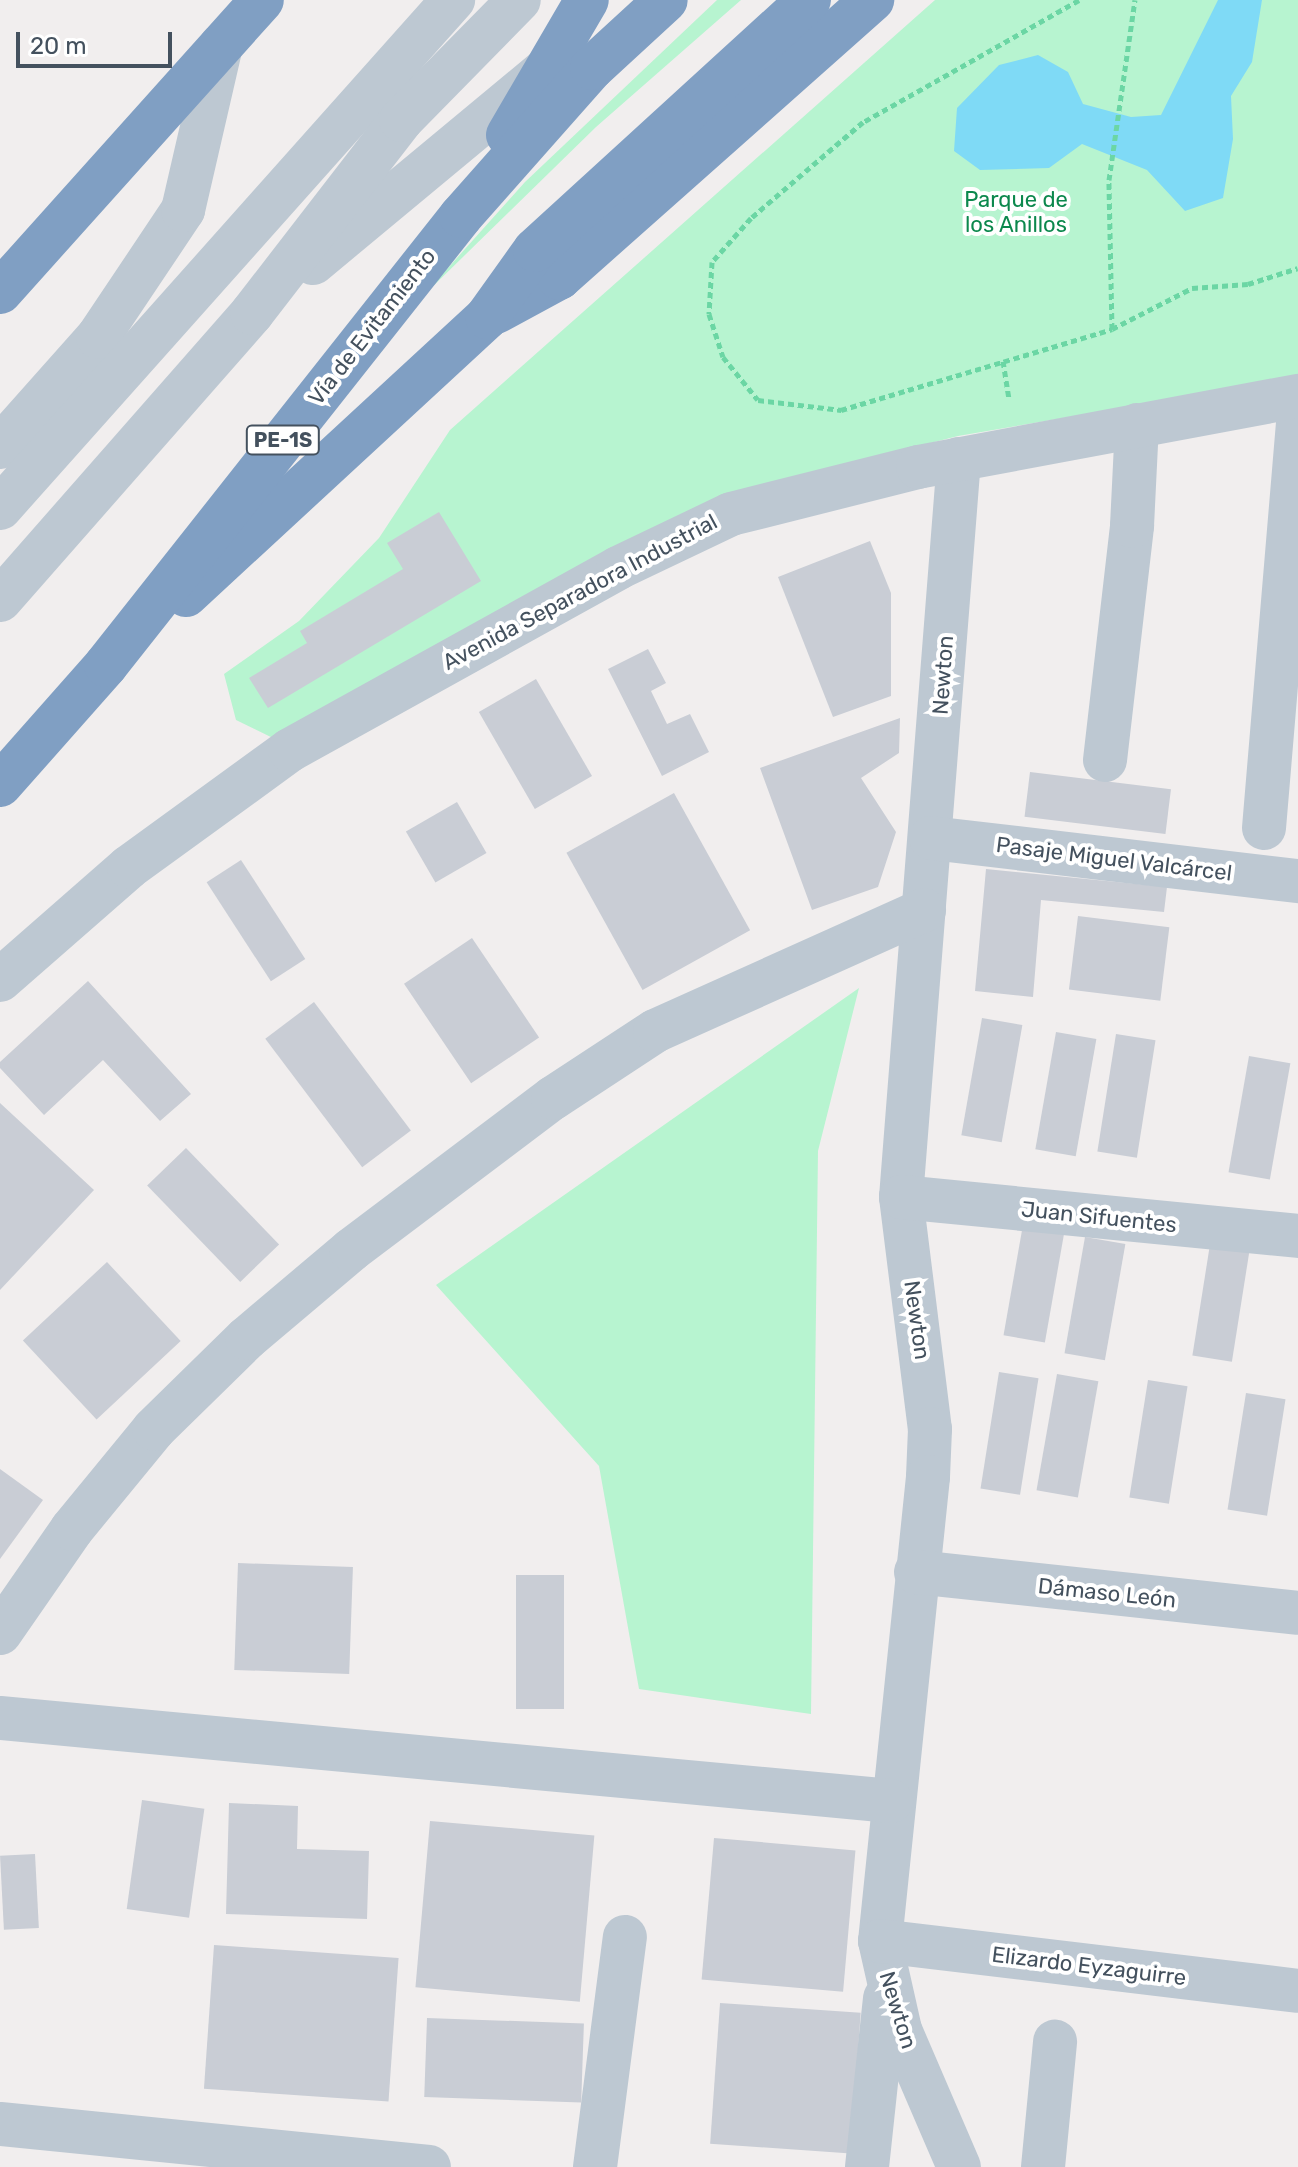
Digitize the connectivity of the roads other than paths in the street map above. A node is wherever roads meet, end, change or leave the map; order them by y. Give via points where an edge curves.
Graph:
1 (262, 0) edge
2 (453, 0) edge
3 (519, 0) edge
4 (587, 0) edge
5 (666, 0) edge
6 (809, 0) edge
7 (872, 0) edge
8 (221, 45) junction
9 (547, 68) junction
10 (461, 216) junction
11 (0, 292) edge
12 (252, 313) junction
13 (487, 317) junction
14 (1298, 396) edge
15 (1298, 422) edge
16 (1137, 425) junction
17 (0, 447) edge
18 (959, 459) junction
19 (0, 508) edge
20 (0, 600) edge
21 (106, 665) junction
22 (1105, 760) dead end
23 (0, 785) edge
24 (1264, 828) dead end
25 (931, 838) junction
26 (1298, 881) edge
27 (924, 910) junction
28 (0, 980) edge
29 (901, 1197) junction
30 (1298, 1236) edge
31 (916, 1572) junction
32 (1298, 1613) edge
33 (0, 1633) edge
34 (0, 1718) edge
35 (891, 1801) junction
36 (625, 1937) dead end
37 (880, 1941) junction
38 (886, 1988) junction
39 (1298, 1991) edge
40 (1055, 2042) dead end
41 (0, 2124) edge
42 (429, 2167) edge
43 (595, 2167) edge
44 (867, 2167) edge
45 (959, 2167) edge
46 (1043, 2167) edge

1 - 8 highway
2 - 19 street
3 - 12 street via 401,120
4 - 9 highway, Vía de Evitamiento / PE-1S
5 - 10 highway, Vía de Evitamiento / PE-1S via 592,68
6 - 13 highway, Vía de Evitamiento / PE-1S via 535,250
7 - 13 highway, Vía de Evitamiento / PE-1S via 559,278
8 - 11 highway
8 - 17 street via 183,210 98,337
9 - 10 highway, Vía de Evitamiento / PE-1S
9 - 12 street
10 - 21 highway, Vía de Evitamiento / PE-1S
12 - 20 street
13 - 21 highway, Vía de Evitamiento / PE-1S via 258,532
14 - 16 street, Avenida Separadora Industrial
15 - 24 street
16 - 18 street, Avenida Separadora Industrial
16 - 22 street via 1132,526
18 - 25 street, Newton
18 - 28 street, Avenida Separadora Industrial via 731,514 507,627 290,750 129,867
21 - 23 highway, Vía de Evitamiento / PE-1S
25 - 26 street, Pasaje Miguel Valcárcel
25 - 27 street, Newton
27 - 29 street, Newton
27 - 33 street via 655,1031 553,1098 351,1250 247,1338 154,1429 72,1529
29 - 30 street, Juan Sifuentes
29 - 31 street, Newton via 930,1429
31 - 32 street, Dámaso León
31 - 35 street, Newton
34 - 35 street
35 - 37 street, Newton
36 - 43 street
37 - 38 street, Newton
37 - 39 street, Elizardo Eyzaguirre
38 - 44 street
38 - 45 street, Newton
40 - 46 street
41 - 42 street

